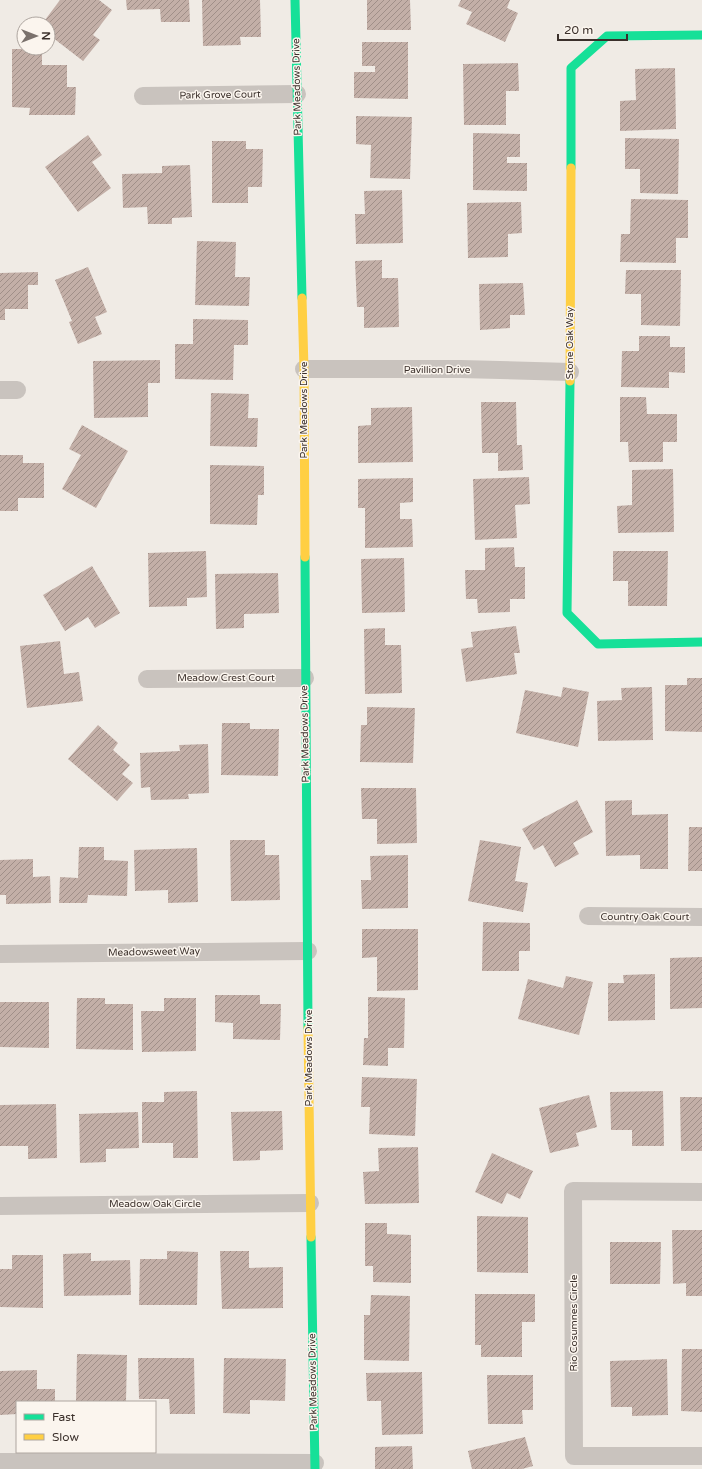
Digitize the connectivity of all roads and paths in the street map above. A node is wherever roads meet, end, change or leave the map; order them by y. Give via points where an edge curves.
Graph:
1 (295, 0) edge
2 (702, 35) edge
3 (296, 94) junction
4 (143, 96) dead end
5 (304, 369) junction
6 (570, 372) junction
7 (702, 642) edge
8 (147, 678) dead end
9 (305, 678) junction
10 (588, 916) dead end
11 (702, 917) edge
12 (308, 951) junction
13 (0, 954) edge
14 (702, 1192) edge
15 (310, 1203) junction
16 (0, 1206) edge
17 (702, 1456) edge
18 (0, 1462) edge
19 (315, 1466) edge

1 - 3 street, Park Meadows Drive
2 - 6 street, Stone Oak Way via 607,36 571,68
3 - 4 street, Park Grove Court
3 - 5 street, Park Meadows Drive
5 - 6 street, Pavillion Drive
5 - 9 street, Park Meadows Drive
6 - 7 street, Stone Oak Way via 567,614 598,644
8 - 9 street, Meadow Crest Court
9 - 12 street, Park Meadows Drive
10 - 11 street, Country Oak Court
12 - 13 street, Meadowsweet Way
12 - 15 street, Park Meadows Drive
14 - 17 street, Rio Cosumnes Circle via 574,1191 574,1456
15 - 16 street, Meadow Oak Circle
15 - 19 street, Park Meadows Drive
18 - 19 street

